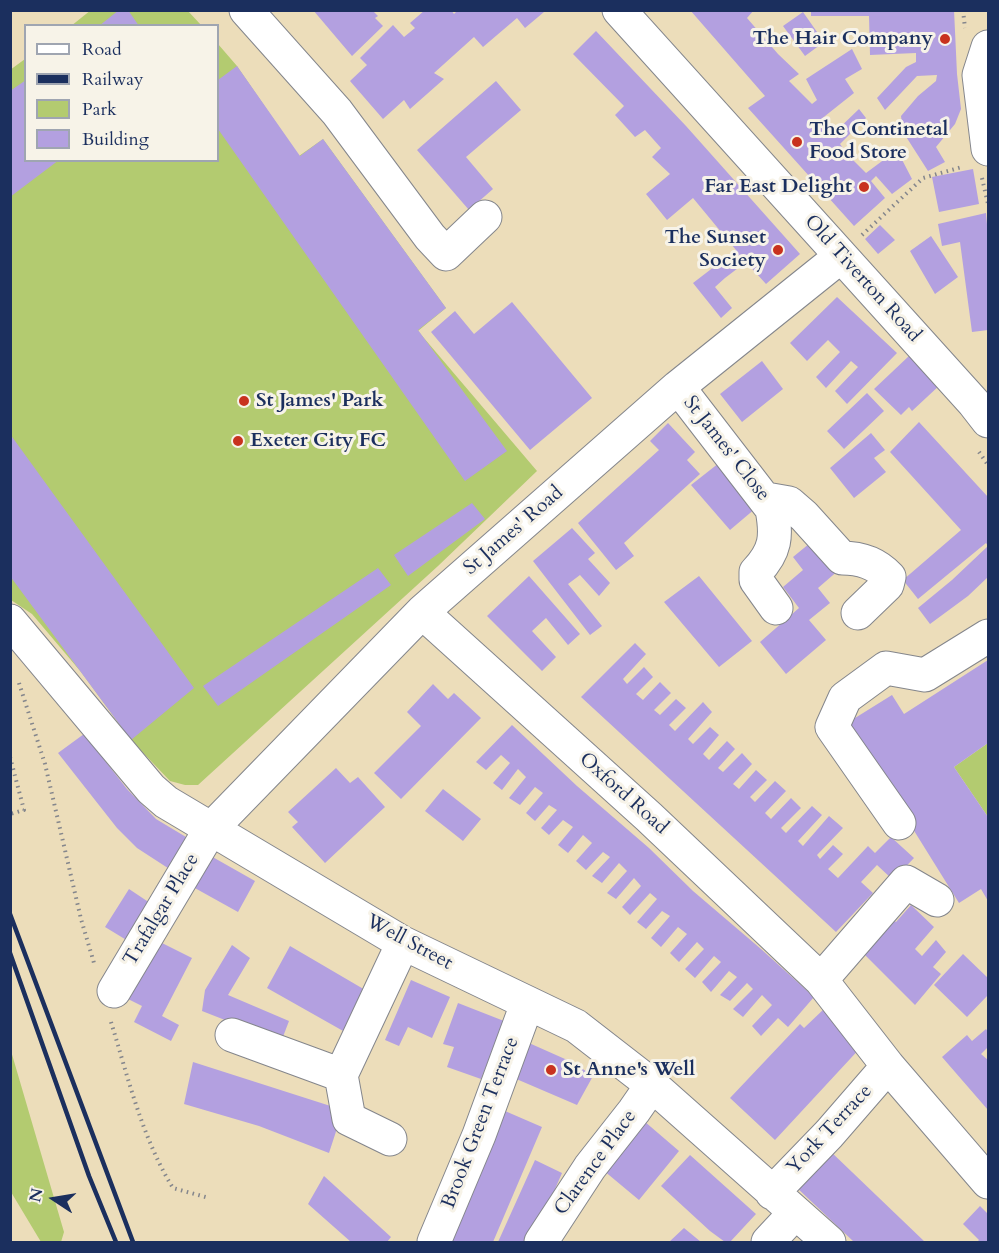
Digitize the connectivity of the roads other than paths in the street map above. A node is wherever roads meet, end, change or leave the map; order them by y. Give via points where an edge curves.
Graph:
1 (246, 10) edge
2 (619, 10) edge
3 (988, 47) edge
4 (987, 139) edge
5 (485, 217) dead end
6 (840, 257) junction
7 (678, 387) junction
8 (987, 417) edge
9 (766, 499) junction
10 (776, 608) dead end
11 (422, 612) junction
12 (858, 613) dead end
13 (19, 632) edge
14 (988, 636) edge
15 (899, 823) dead end
16 (210, 830) junction
17 (937, 900) dead end
18 (403, 944) junction
19 (821, 980) junction
20 (106, 992) road end
21 (527, 1004) junction
22 (232, 1035) dead end
23 (888, 1066) junction
24 (341, 1075) junction
25 (652, 1084) junction
26 (390, 1138) dead end
27 (988, 1182) edge
28 (783, 1203) junction
29 (434, 1242) edge
30 (541, 1242) edge
31 (768, 1242) edge
32 (829, 1242) edge

1 - 5 street via 337,112 446,254
2 - 6 street, Old Tiverton Road
3 - 4 street via 979,75
6 - 7 street, St James' Road
6 - 8 street, Old Tiverton Road
7 - 9 street, St James' Close
7 - 11 street, St James' Road
9 - 10 street, St James' Close via 776,532 767,561 756,572 756,580
9 - 12 street via 789,503 842,558 866,561 889,577 887,585
11 - 16 street, St James' Road
11 - 19 street, Oxford Road via 649,817
13 - 16 street, Well Street via 151,789
14 - 15 street via 925,675 886,668 845,698 832,727
16 - 18 street, Well Street
16 - 20 street, Trafalgar Place
17 - 19 street via 906,882
18 - 21 street, Well Street
18 - 24 street
19 - 23 street, Oxford Road
21 - 25 street, Well Street via 576,1026
21 - 29 street, Brook Green Terrace
22 - 24 street
23 - 27 street, Oxford Road
23 - 28 street, York Terrace via 830,1134
24 - 26 street via 349,1119
25 - 28 street, Well Street
25 - 30 street, Clarence Place via 590,1167
28 - 31 street, York Terrace
28 - 32 street, Well Street

